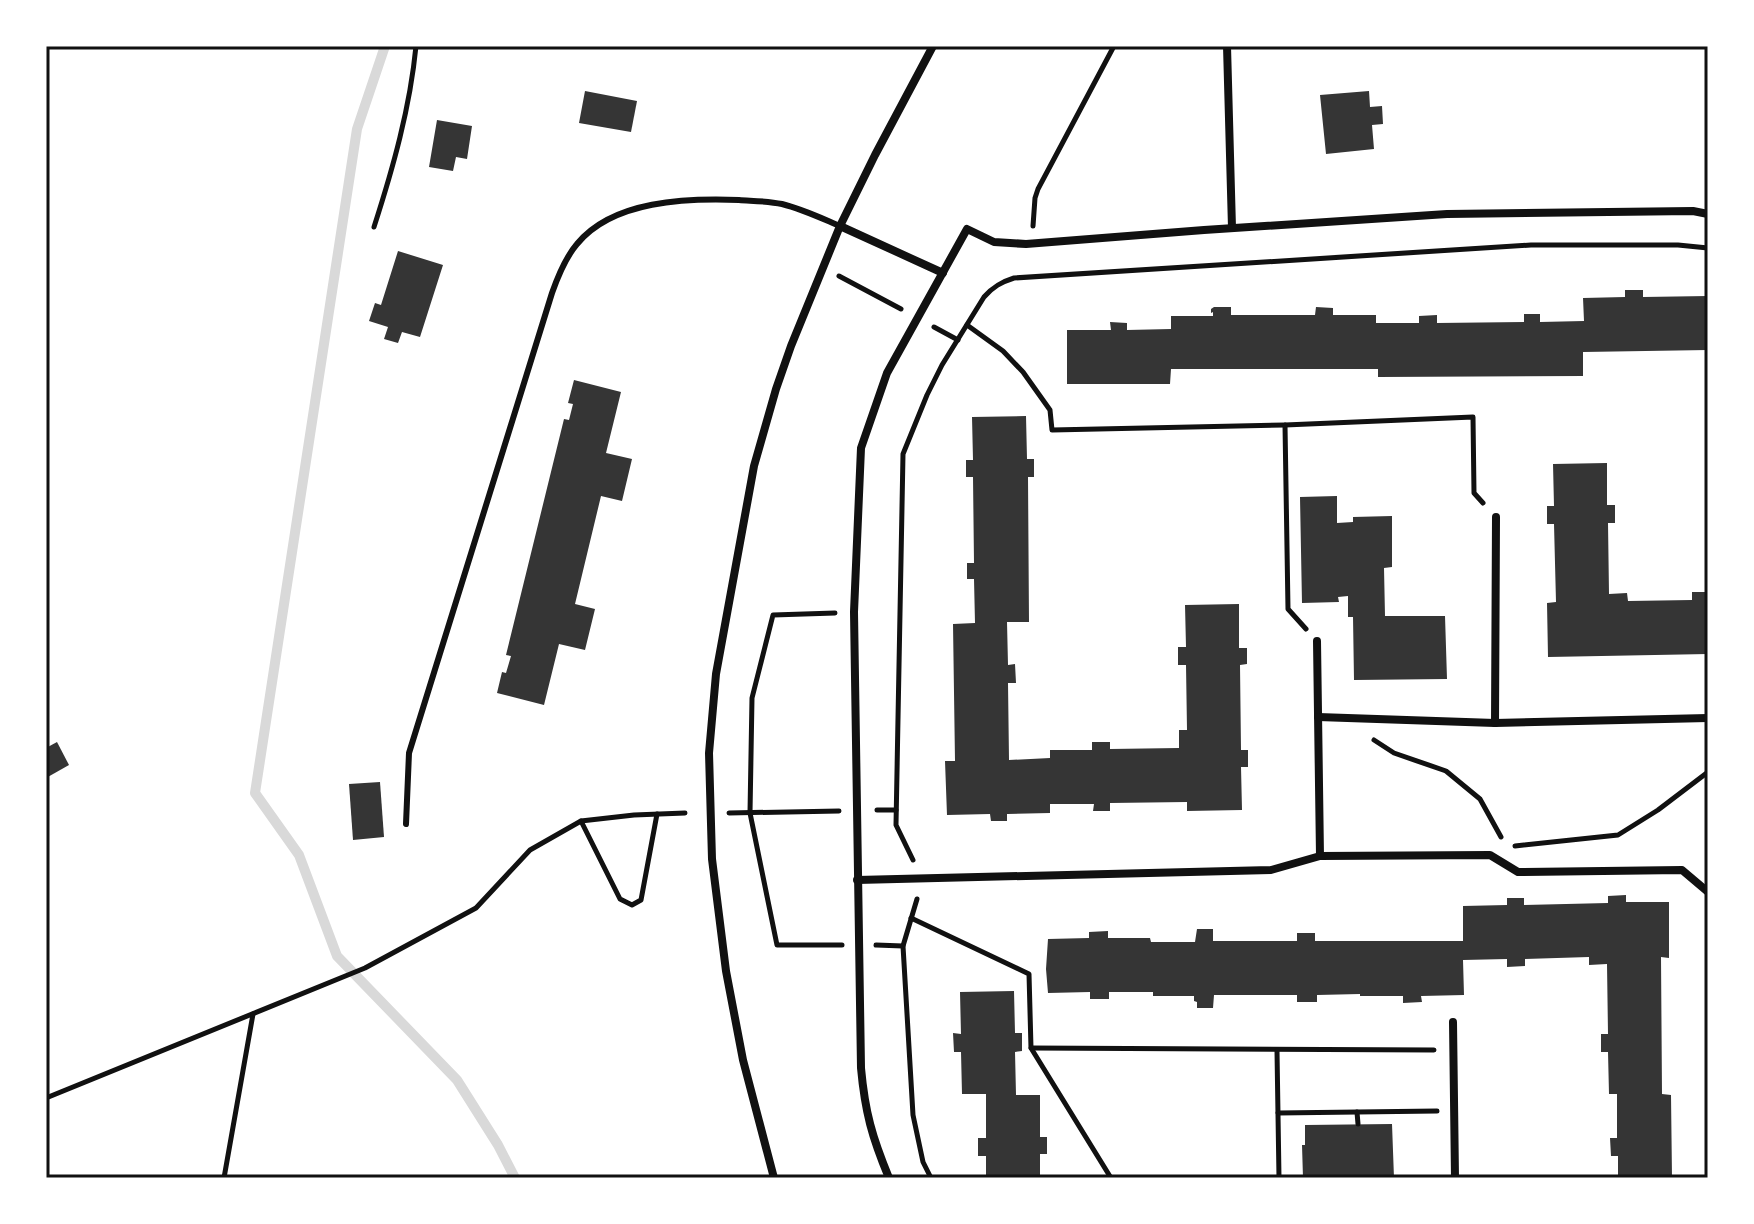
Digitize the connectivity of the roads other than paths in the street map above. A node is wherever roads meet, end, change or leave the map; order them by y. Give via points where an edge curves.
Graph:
1 (933, 46) edge
2 (1227, 46) edge
3 (1708, 214) edge
4 (840, 226) junction
5 (1232, 228) junction
6 (943, 273) junction
7 (1496, 517) road end
8 (1317, 641) road end
9 (1318, 717) junction
10 (1708, 718) edge
11 (1495, 723) junction
12 (406, 824) dead end
13 (1320, 856) junction
14 (857, 880) junction
15 (1708, 892) edge
16 (1453, 1022) dead end
17 (774, 1178) edge
18 (889, 1178) edge
19 (1455, 1178) edge

1 - 4 street
2 - 5 street
3 - 5 street via 1447,214
4 - 6 street
4 - 12 lane via 782,204 685,200 602,223 570,252 552,293 409,753
4 - 17 street via 791,346 754,466 713,694 709,811 720,934 743,1060
5 - 6 street via 1026,244 994,242 967,229
6 - 14 street via 887,373 861,448 854,612
7 - 11 street
8 - 9 street
9 - 11 street
9 - 13 street
10 - 11 street
13 - 14 street via 1271,870
13 - 15 street via 1490,855 1518,872 1682,870
14 - 18 street via 864,1102
16 - 19 street

